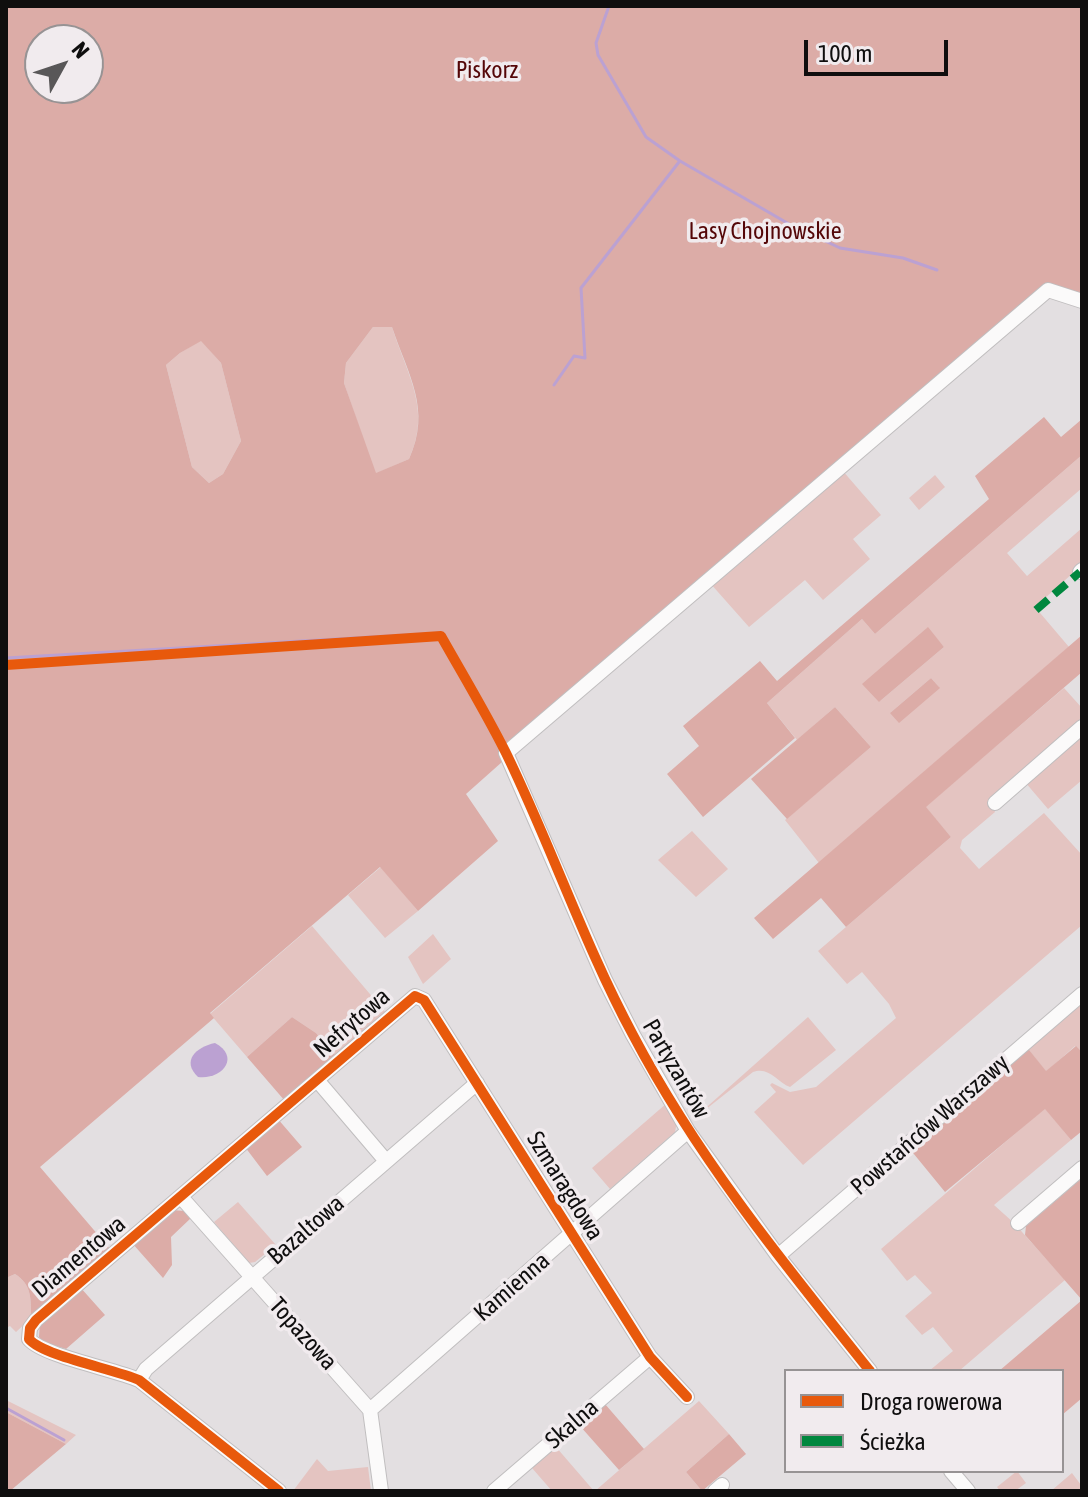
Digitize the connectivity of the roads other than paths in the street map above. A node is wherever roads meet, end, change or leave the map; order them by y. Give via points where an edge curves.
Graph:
1 (1082, 301) edge
2 (1082, 727) edge
3 (995, 803) dead end
4 (1082, 994) edge
5 (413, 997) joint
6 (317, 1080) junction
7 (477, 1083) junction
8 (688, 1131) junction
9 (386, 1161) junction
10 (1082, 1168) edge
11 (181, 1197) junction
12 (1018, 1223) dead end
13 (572, 1234) junction
14 (778, 1256) junction
15 (252, 1277) junction
16 (650, 1357) junction
17 (868, 1369) edge
18 (139, 1380) junction
19 (687, 1397) dead end
20 (370, 1410) junction
21 (953, 1473) edge
22 (279, 1491) edge
23 (381, 1491) edge
24 (494, 1491) edge
25 (968, 1491) edge

1 - 8 street, Partyzantów via 1048,290 506,753 605,980
2 - 3 street
4 - 14 street, Powstańców Warszawy
5 - 6 street, Nefrytowa
5 - 7 street, Szmaragdowa via 424,1000
6 - 9 street, Nefrytowa
6 - 11 street, Diamentowa
7 - 9 street, Bazaltowa
7 - 13 street, Szmaragdowa
8 - 13 street, Kamienna
8 - 14 street, Partyzantów
9 - 15 street, Bazaltowa
10 - 12 street
11 - 15 street, Topazowa
11 - 18 street, Diamentowa via 30,1328 29,1339 41,1349
13 - 16 street, Szmaragdowa
13 - 20 street, Kamienna
14 - 17 street, Partyzantów
15 - 18 street, Bazaltowa
15 - 20 street, Topazowa
16 - 19 street, Szmaragdowa
16 - 24 street, Skalna
18 - 22 street, Diamentowa
20 - 23 street
21 - 25 street

